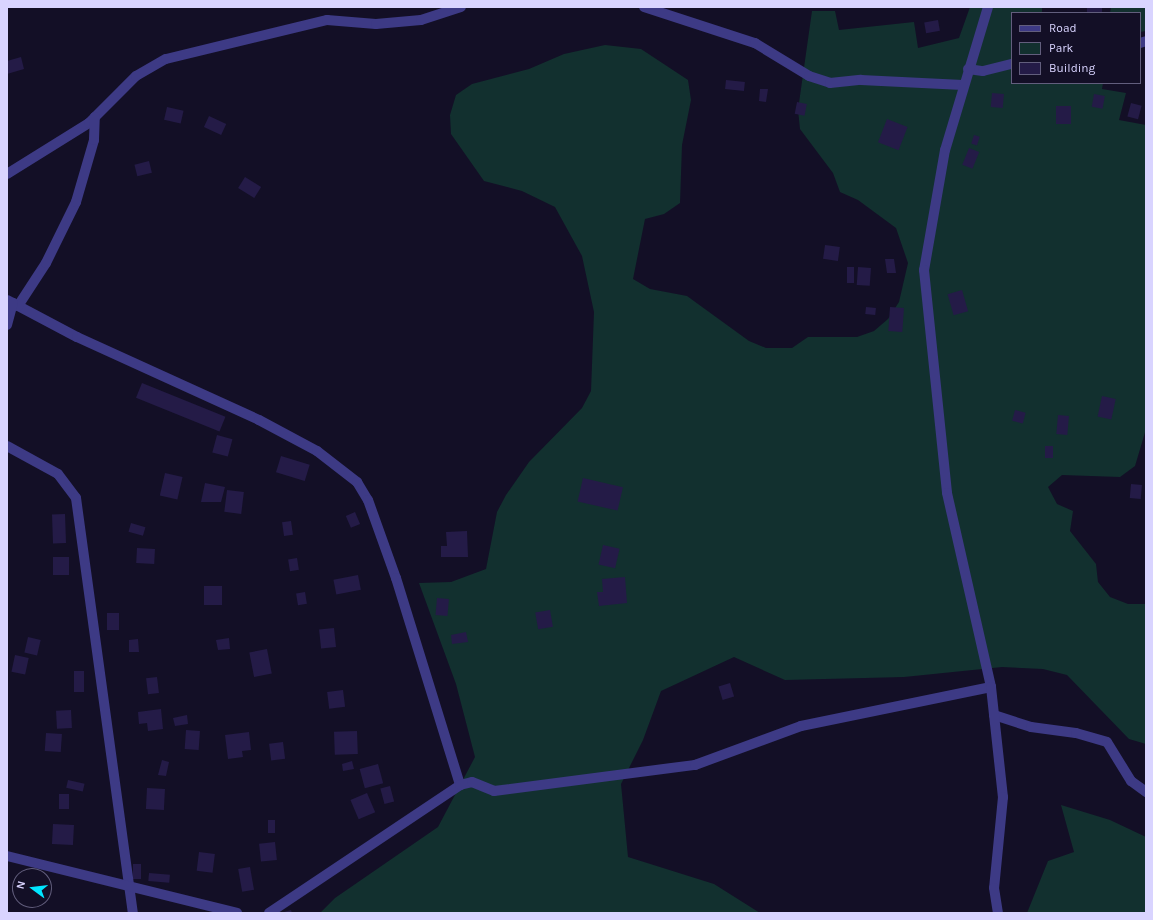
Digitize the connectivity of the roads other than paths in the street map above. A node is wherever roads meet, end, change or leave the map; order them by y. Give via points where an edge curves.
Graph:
1 (461, 7) edge
2 (644, 7) edge
3 (988, 7) edge
4 (1011, 64) edge
5 (968, 69) junction
6 (963, 85) junction
7 (95, 117) junction
8 (7, 174) edge
9 (12, 303) edge
10 (7, 325) edge
11 (7, 446) edge
12 (991, 687) junction
13 (994, 715) junction
14 (460, 785) junction
15 (1146, 792) edge
16 (7, 856) edge
17 (129, 885) junction
18 (133, 913) edge
19 (237, 913) edge
20 (269, 913) edge
21 (998, 913) edge

1 - 7 street via 421,20 376,24 327,20 166,59 136,76
2 - 6 street via 755,43 809,76 830,83 861,80
3 - 5 street
4 - 5 street via 983,71
5 - 6 street
6 - 12 street via 934,199 924,278 947,493
7 - 8 street
7 - 9 street via 94,140 76,202 46,263
9 - 10 street
9 - 14 street via 259,420 317,451 357,482 368,500 396,578
11 - 17 street via 58,474 76,498
12 - 13 street
12 - 14 street via 801,726 696,765 494,791 472,782
13 - 15 street via 1031,727 1076,733 1108,742 1131,782
13 - 21 street via 1003,797 994,888
14 - 20 street
16 - 17 street
17 - 18 street
17 - 19 street

